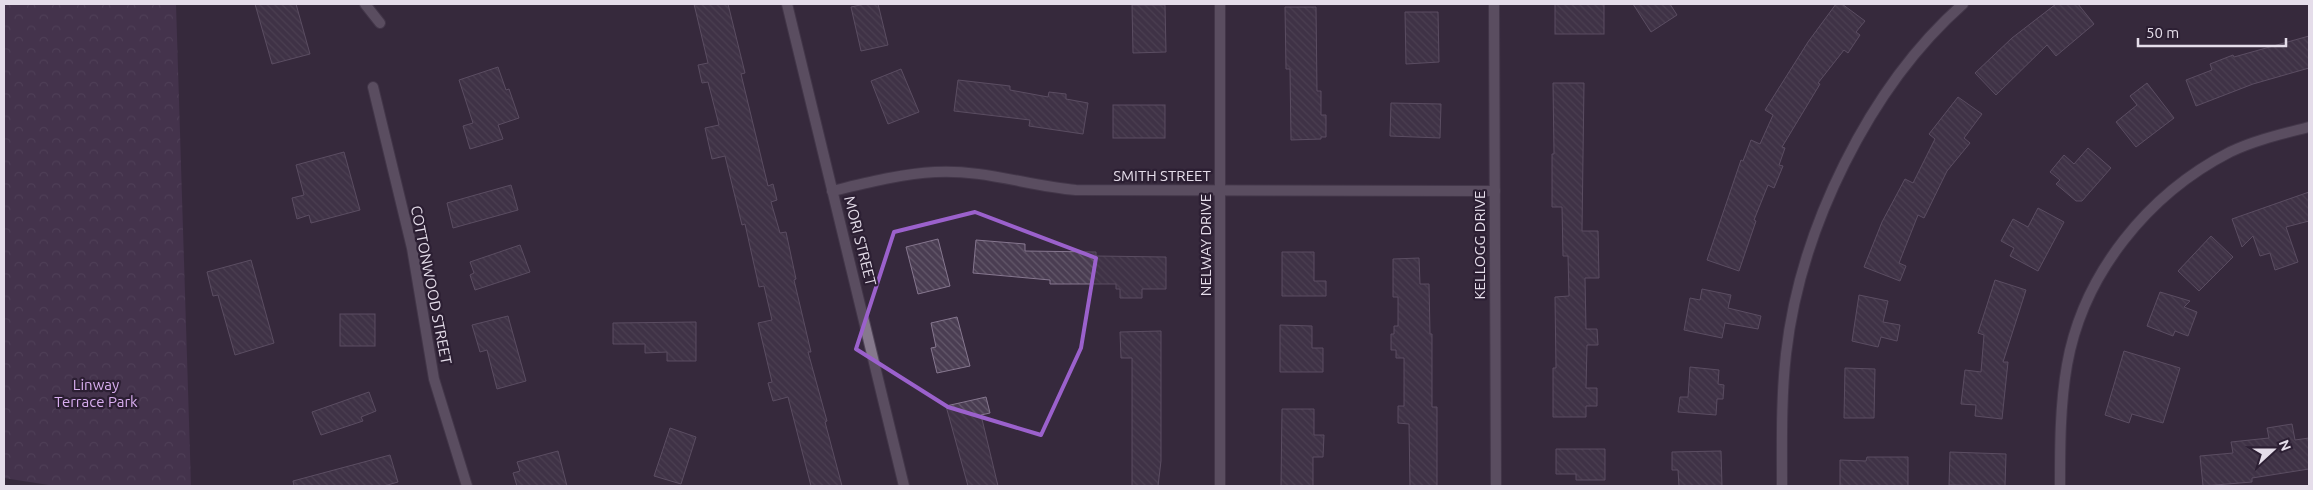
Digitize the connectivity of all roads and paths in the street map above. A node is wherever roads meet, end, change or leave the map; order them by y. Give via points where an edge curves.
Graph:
1 (365, 4) edge
2 (787, 4) edge
3 (1220, 4) edge
4 (1494, 4) edge
5 (1963, 4) edge
6 (380, 23) dead end
7 (373, 87) dead end
8 (2309, 127) edge
9 (832, 191) junction
10 (1495, 191) junction
11 (1221, 192) junction
12 (467, 486) edge
13 (904, 486) edge
14 (1220, 486) edge
15 (1496, 486) edge
16 (1782, 486) edge
17 (2060, 486) edge

1 - 6 street
2 - 9 street, MORI STREET
3 - 11 street, NELWAY DRIVE
4 - 10 street, KELLOGG DRIVE
5 - 16 street via 1922,46 1889,89 1831,190 1810,243 1786,354
7 - 12 street, COTTONWOOD STREET via 412,248 434,379
8 - 17 street via 2264,138 2196,172 2164,196 2113,255 2093,289 2067,364 2062,401
9 - 11 street, SMITH STREET via 896,176 936,172 977,174 1076,190
9 - 13 street, MORI STREET
10 - 11 street, SMITH STREET
10 - 15 street, KELLOGG DRIVE
11 - 14 street, NELWAY DRIVE

